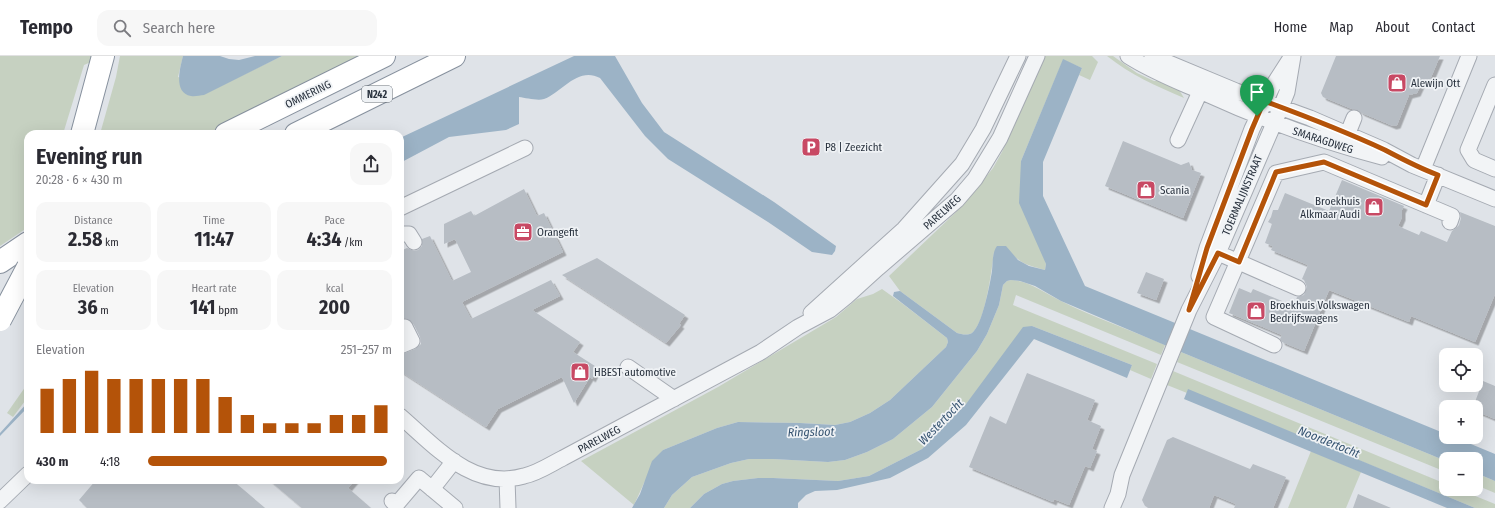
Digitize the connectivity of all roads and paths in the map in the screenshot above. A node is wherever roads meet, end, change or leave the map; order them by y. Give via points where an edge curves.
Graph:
1 (103, 56) edge
2 (384, 56) edge
3 (454, 56) edge
4 (1018, 56) edge
5 (1037, 56) edge
6 (1128, 56) edge
7 (1152, 56) edge
8 (1293, 56) edge
9 (1469, 56) edge
10 (1203, 85) junction
11 (1495, 85) edge
12 (1264, 101) junction
13 (1281, 107) junction
14 (1257, 116) junction
15 (1354, 118) dead end
16 (1274, 123) junction
17 (83, 130) edge
18 (233, 130) edge
19 (304, 130) edge
20 (1178, 140) dead end
21 (1345, 141) junction
22 (525, 148) dead end
23 (1418, 167) junction
24 (1495, 168) edge
25 (1438, 175) junction
26 (1495, 199) edge
27 (1426, 205) junction
28 (404, 206) edge
29 (1450, 222) dead end
30 (404, 234) edge
31 (414, 242) dead end
32 (24, 246) edge
33 (1212, 250) junction
34 (0, 262) edge
35 (1239, 262) junction
36 (24, 275) edge
37 (24, 283) edge
38 (1298, 288) dead end
39 (0, 299) edge
40 (0, 320) edge
41 (405, 327) dead end
42 (798, 327) junction
43 (404, 344) edge
44 (1274, 345) dead end
45 (628, 367) dead end
46 (674, 399) junction
47 (404, 419) edge
48 (454, 461) junction
49 (1122, 475) junction
50 (24, 478) edge
51 (506, 479) junction
52 (432, 489) junction
53 (0, 501) edge
54 (392, 501) dead end
55 (455, 508) edge
56 (508, 508) edge
57 (1101, 508) edge
58 (1112, 508) edge

1 - 17 highway
2 - 18 highway, OMMERING
3 - 19 highway, N242
4 - 42 street, PARELWEG via 984,129 962,164 904,229
5 - 42 street, PARELWEG via 989,158 957,200 846,298
6 - 10 street, SMARAGDWEG via 1153,70
7 - 10 street, SMARAGDWEG
8 - 12 street, TOERMALIJNSTRAAT
8 - 13 street, TOERMALIJNSTRAAT via 1287,92
9 - 23 street
10 - 12 street, SMARAGDWEG
10 - 14 street, SMARAGDWEG
10 - 20 street
11 - 24 street via 1468,150 1474,160
12 - 13 street, SMARAGDWEG
12 - 14 street, TOERMALIJNSTRAAT
13 - 16 street, TOERMALIJNSTRAAT
13 - 21 street, SMARAGDWEG
14 - 16 street, SMARAGDWEG
14 - 33 street, TOERMALIJNSTRAAT
15 - 21 street
16 - 21 street, SMARAGDWEG
16 - 33 street, TOERMALIJNSTRAAT
21 - 23 street, SMARAGDWEG via 1384,150
22 - 28 street
23 - 25 street, SMARAGDWEG
25 - 26 street, SMARAGDWEG
25 - 27 street
27 - 29 street via 1452,216
27 - 35 street via 1324,162 1276,172
30 - 31 street via 409,234
32 - 34 highway
33 - 35 street
33 - 49 street, TOERMALIJNSTRAAT
35 - 38 street
35 - 44 street via 1214,317
36 - 40 highway, bridge
37 - 39 highway
41 - 43 street via 412,341
42 - 46 street, PARELWEG via 761,352
45 - 46 street
46 - 51 street, PARELWEG via 534,473
47 - 48 street, PARELWEG
48 - 51 street, PARELWEG via 481,476
48 - 52 street
49 - 57 street via 1108,491
49 - 58 street
50 - 53 street
51 - 56 street
52 - 54 street via 420,478 396,505
52 - 55 street

